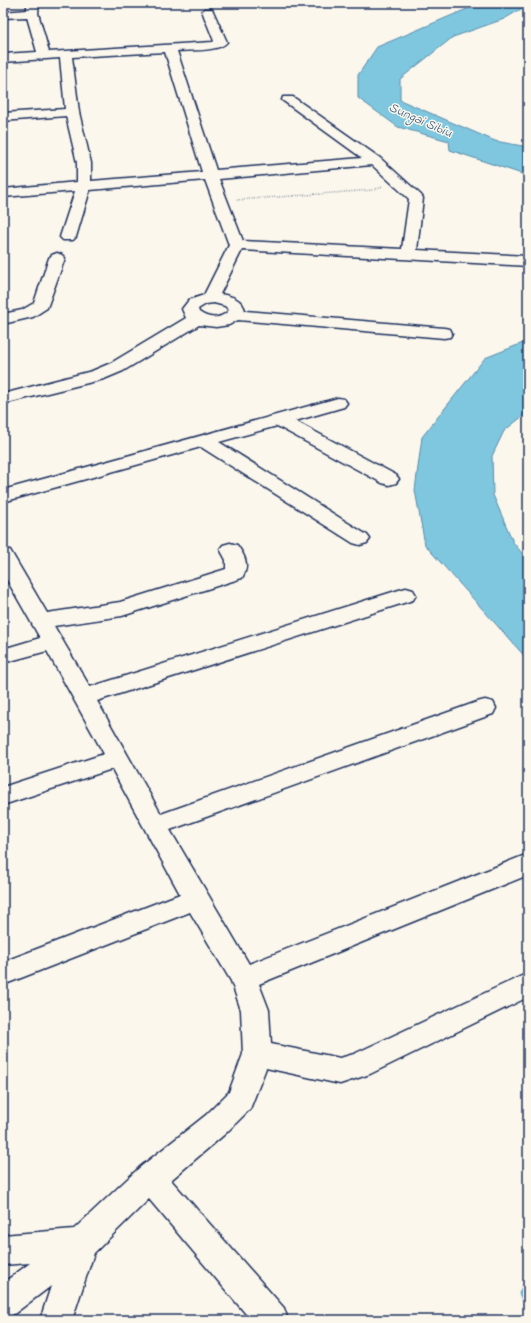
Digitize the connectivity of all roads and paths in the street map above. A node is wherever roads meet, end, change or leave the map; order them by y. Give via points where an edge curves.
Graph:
1 (33, 8) edge
2 (208, 11) dead end
3 (3, 15) edge
4 (170, 49) junction
5 (44, 56) junction
6 (66, 56) junction
7 (3, 58) edge
8 (288, 100) dead end
9 (72, 112) junction
10 (3, 117) edge
11 (375, 161) junction
12 (211, 174) junction
13 (401, 182) junction
14 (84, 186) junction
15 (3, 193) edge
16 (219, 202) junction
17 (68, 237) dead end
18 (237, 245) junction
19 (408, 255) junction
20 (57, 258) dead end
21 (528, 260) edge
22 (210, 298) junction
23 (235, 315) junction
24 (3, 319) edge
25 (197, 319) junction
26 (444, 333) dead end
27 (3, 399) edge
28 (338, 403) dead end
29 (278, 419) junction
30 (203, 440) junction
31 (389, 479) dead end
32 (3, 496) edge
33 (360, 539) dead end
34 (230, 549) dead end
35 (3, 555) edge
36 (406, 595) dead end
37 (47, 631) junction
38 (3, 656) edge
39 (84, 697) junction
40 (485, 708) dead end
41 (118, 758) junction
42 (3, 796) edge
43 (156, 825) junction
44 (528, 864) edge
45 (196, 899) junction
46 (3, 974) edge
47 (243, 978) junction
48 (528, 984) edge
49 (257, 1054) junction
50 (150, 1178) junction
51 (81, 1244) junction
52 (3, 1250) edge
53 (3, 1303) edge
54 (56, 1320) edge
55 (272, 1320) edge

1 - 3 street
1 - 5 street
2 - 4 street via 220,43
4 - 6 street
4 - 12 street
5 - 6 street
5 - 7 street
6 - 9 street
8 - 11 street
9 - 10 street
9 - 14 street via 84,163
11 - 12 street
11 - 13 street
12 - 14 street
12 - 16 street
13 - 16 path via 373,190
13 - 19 street via 416,198
14 - 15 street
14 - 17 street
16 - 18 street
18 - 19 street
18 - 22 street
19 - 21 street
20 - 24 street via 41,305 27,314
22 - 23 street via 232,302 237,308
22 - 25 street via 191,306 190,312
23 - 25 street via 218,322
23 - 26 street
25 - 27 street via 117,367 98,375
28 - 29 street
29 - 30 street
29 - 31 street
30 - 32 street
30 - 33 street
34 - 37 street via 237,559 235,573
35 - 37 street
36 - 39 street
37 - 38 street
37 - 39 street
39 - 41 street
40 - 43 street
41 - 42 street
41 - 43 street
43 - 45 street
44 - 47 street
45 - 46 street
45 - 47 street
47 - 49 street via 255,1010
48 - 49 street via 360,1065 340,1071
49 - 50 street via 240,1100 216,1124
50 - 51 street
50 - 55 street
51 - 52 street
51 - 53 street
51 - 54 street

